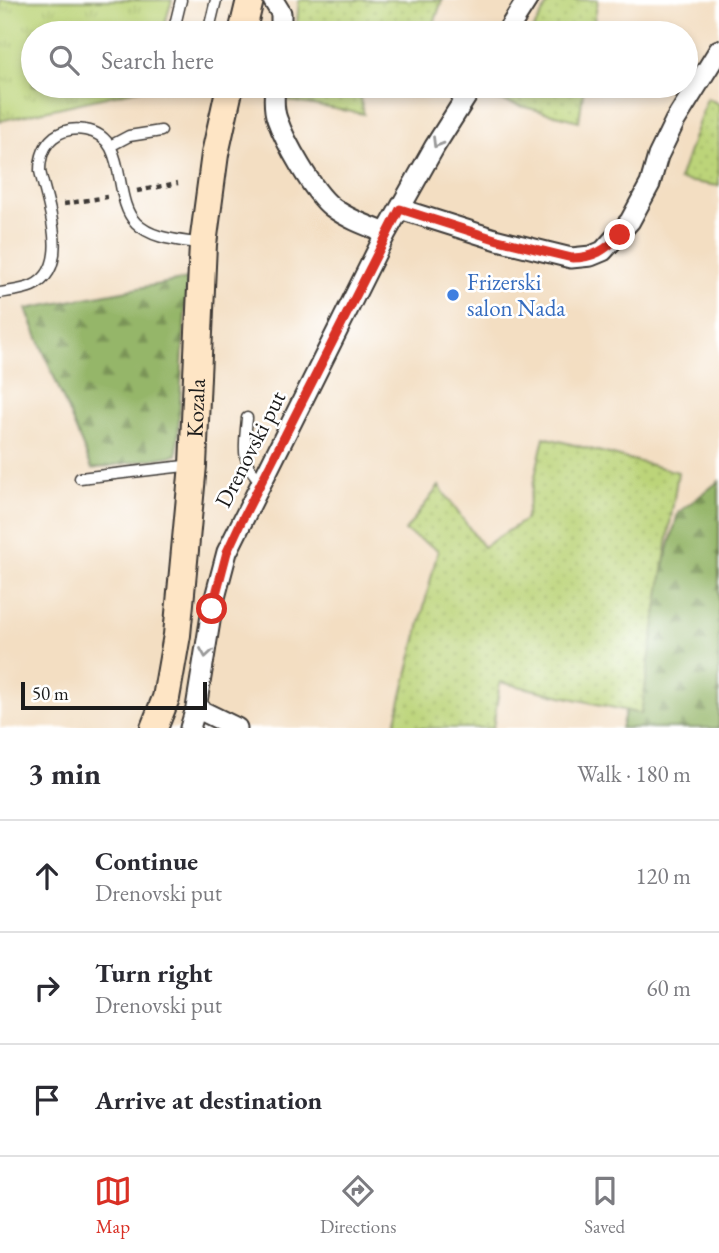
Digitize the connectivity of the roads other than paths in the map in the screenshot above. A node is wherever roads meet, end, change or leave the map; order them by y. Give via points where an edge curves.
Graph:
1 (180, 0) edge
2 (216, 0) edge
3 (250, 0) edge
4 (273, 0) edge
5 (527, 0) edge
6 (176, 21) edge
7 (211, 21) edge
8 (245, 21) edge
9 (281, 21) edge
10 (514, 21) edge
11 (719, 50) edge
12 (698, 84) edge
13 (227, 98) edge
14 (276, 98) edge
15 (465, 98) edge
16 (689, 98) edge
17 (161, 131) dead end
18 (110, 146) junction
19 (400, 209) junction
20 (386, 233) junction
21 (203, 244) junction
22 (0, 293) edge
23 (247, 418) dead end
24 (194, 465) junction
25 (80, 478) dead end
26 (261, 481) junction
27 (196, 708) junction
28 (154, 728) edge
29 (190, 728) edge
30 (237, 728) edge

1 - 6 lane
2 - 7 lane
3 - 8 main road
4 - 9 street
5 - 10 street
11 - 12 street
13 - 21 main road, Kozala
14 - 20 street via 277,120 320,197
15 -> 19 street, Drenovski put
16 - 19 street via 630,221 603,251 572,258
17 - 18 lane via 129,136
18 - 21 lane via 126,207 138,226 155,235
18 - 22 lane via 101,135 76,129 66,130 45,148 40,171 55,259 40,282
19 - 20 street, Drenovski put
20 - 26 street, Drenovski put
21 - 24 main road, Kozala
23 - 26 lane via 244,457
24 - 25 lane
24 - 28 main road, Kozala via 172,667
26 -> 27 street, Drenovski put via 220,576
27 - 29 street, Drenovski put
27 - 30 street

